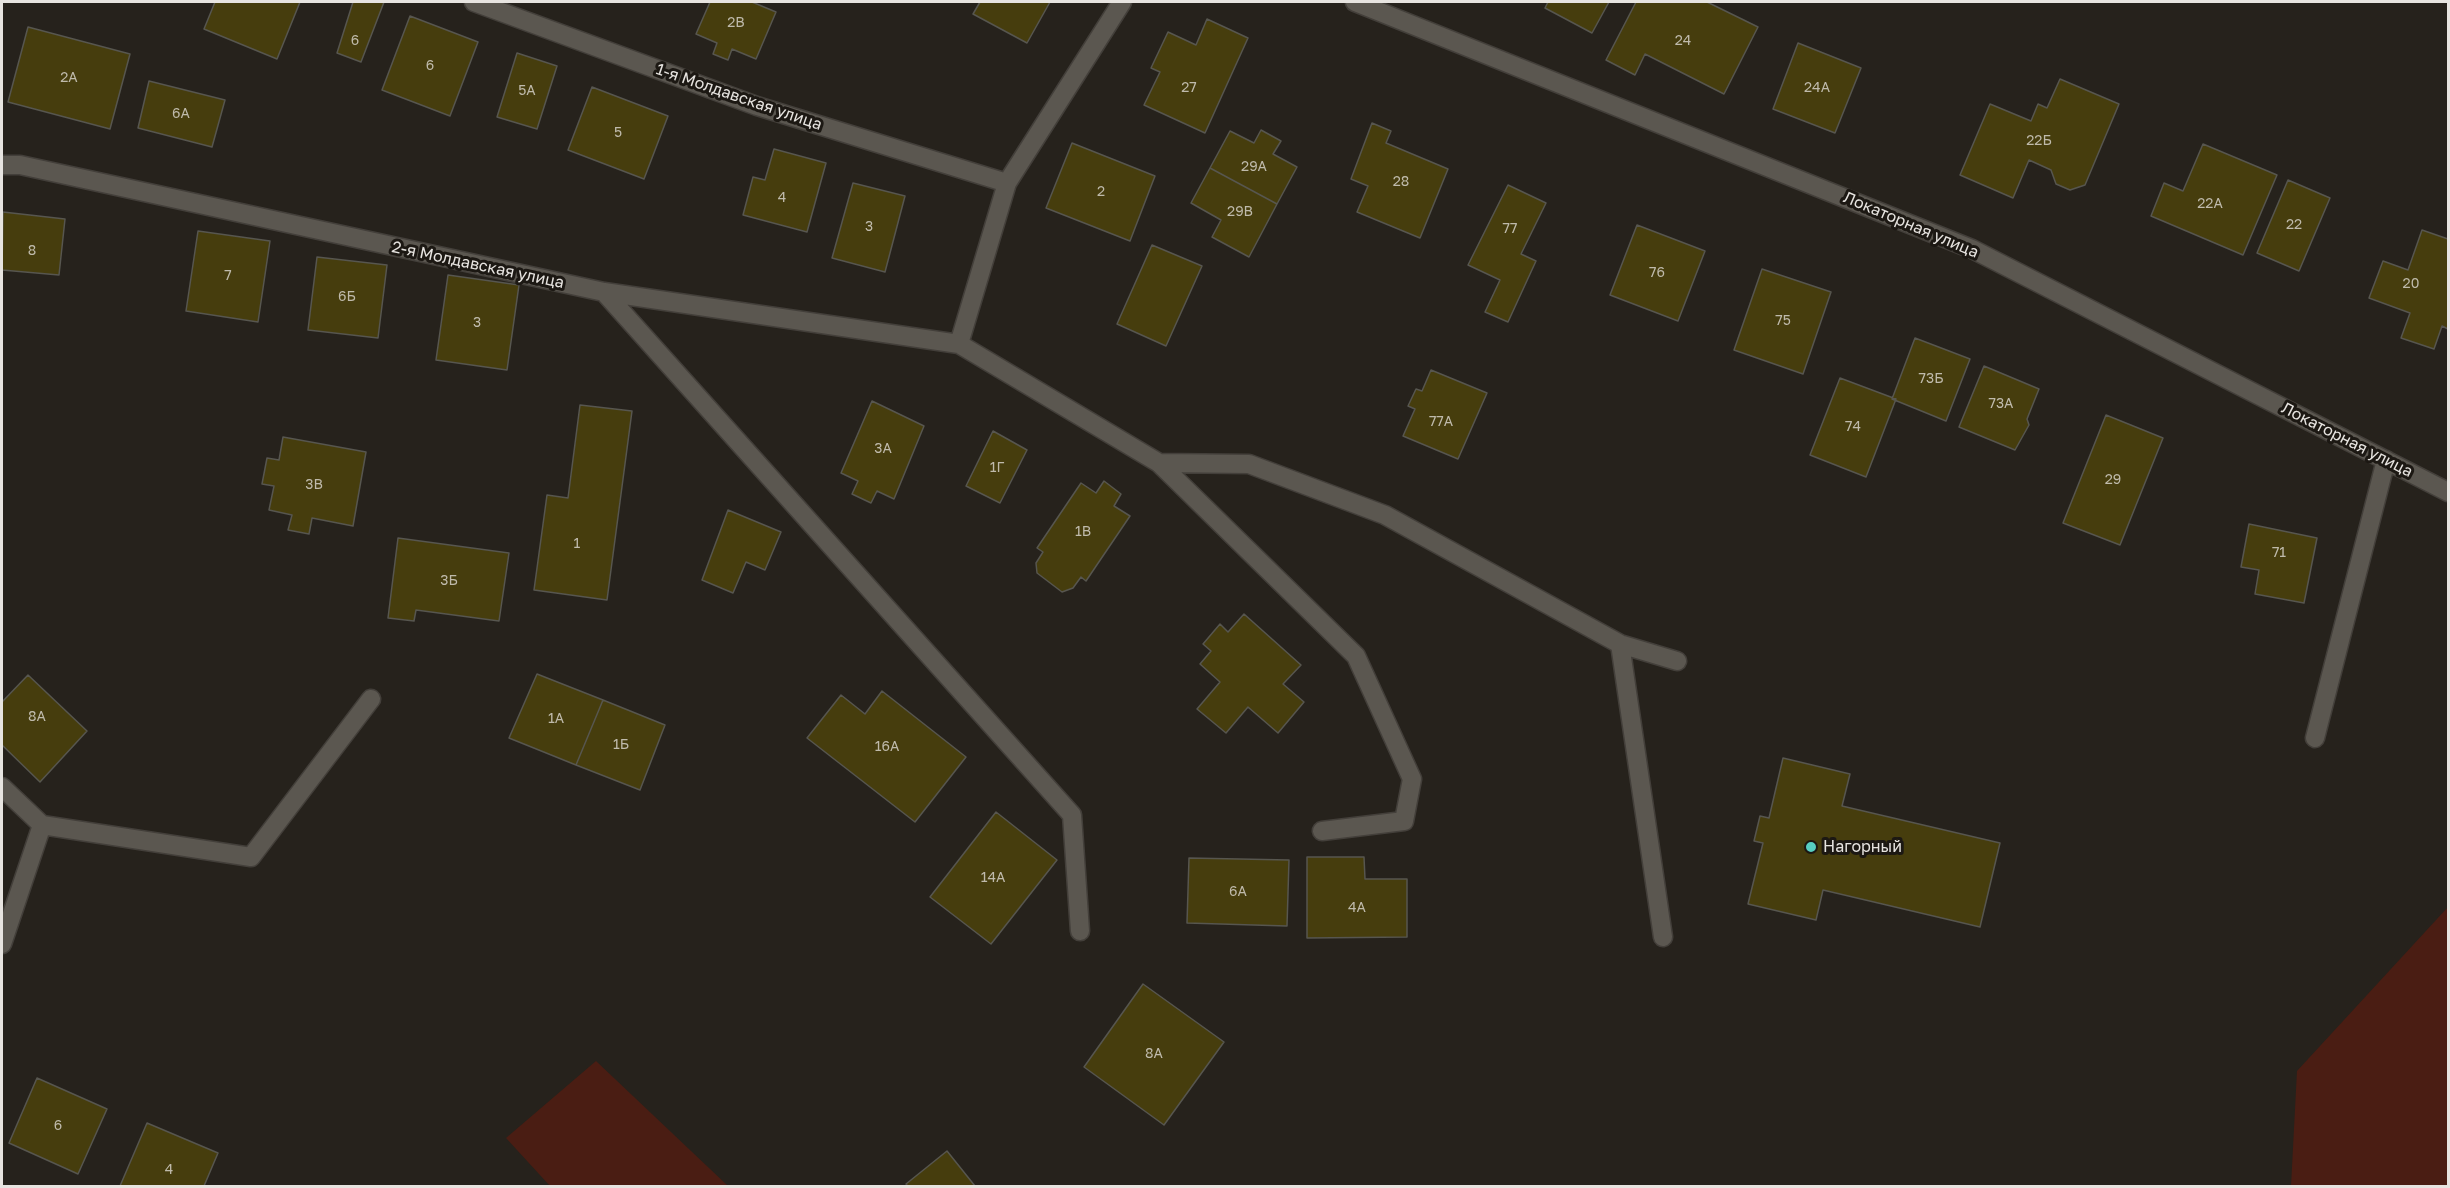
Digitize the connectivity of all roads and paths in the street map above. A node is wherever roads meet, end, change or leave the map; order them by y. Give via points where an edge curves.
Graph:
1 (474, 2) edge
2 (1122, 2) edge
3 (1355, 2) edge
4 (2, 165) edge
5 (1007, 183) junction
6 (603, 292) junction
7 (959, 344) junction
8 (2386, 460) junction
9 (1159, 463) junction
10 (2448, 492) edge
11 (1620, 644) junction
12 (1677, 661) dead end
13 (371, 699) dead end
14 (2315, 738) dead end
15 (2, 787) edge
16 (42, 825) junction
17 (1322, 831) dead end
18 (1080, 931) dead end
19 (1663, 937) dead end
20 (2, 944) edge

1 - 5 street, 1-я Молдавская улица via 757,106
2 - 5 street
3 - 8 street, Локаторная улица via 1972,249
4 - 6 street, 2-я Молдавская улица via 20,165
5 - 7 street
6 - 7 street, 2-я Молдавская улица
6 - 18 street via 1072,815
7 - 9 street
8 - 10 street, Локаторная улица
8 - 14 street
9 - 11 street via 1249,464 1385,515
9 - 17 street via 1356,656 1412,778 1404,821
11 - 12 street
11 - 19 street
13 - 16 street via 251,857
15 - 16 street
16 - 20 street

